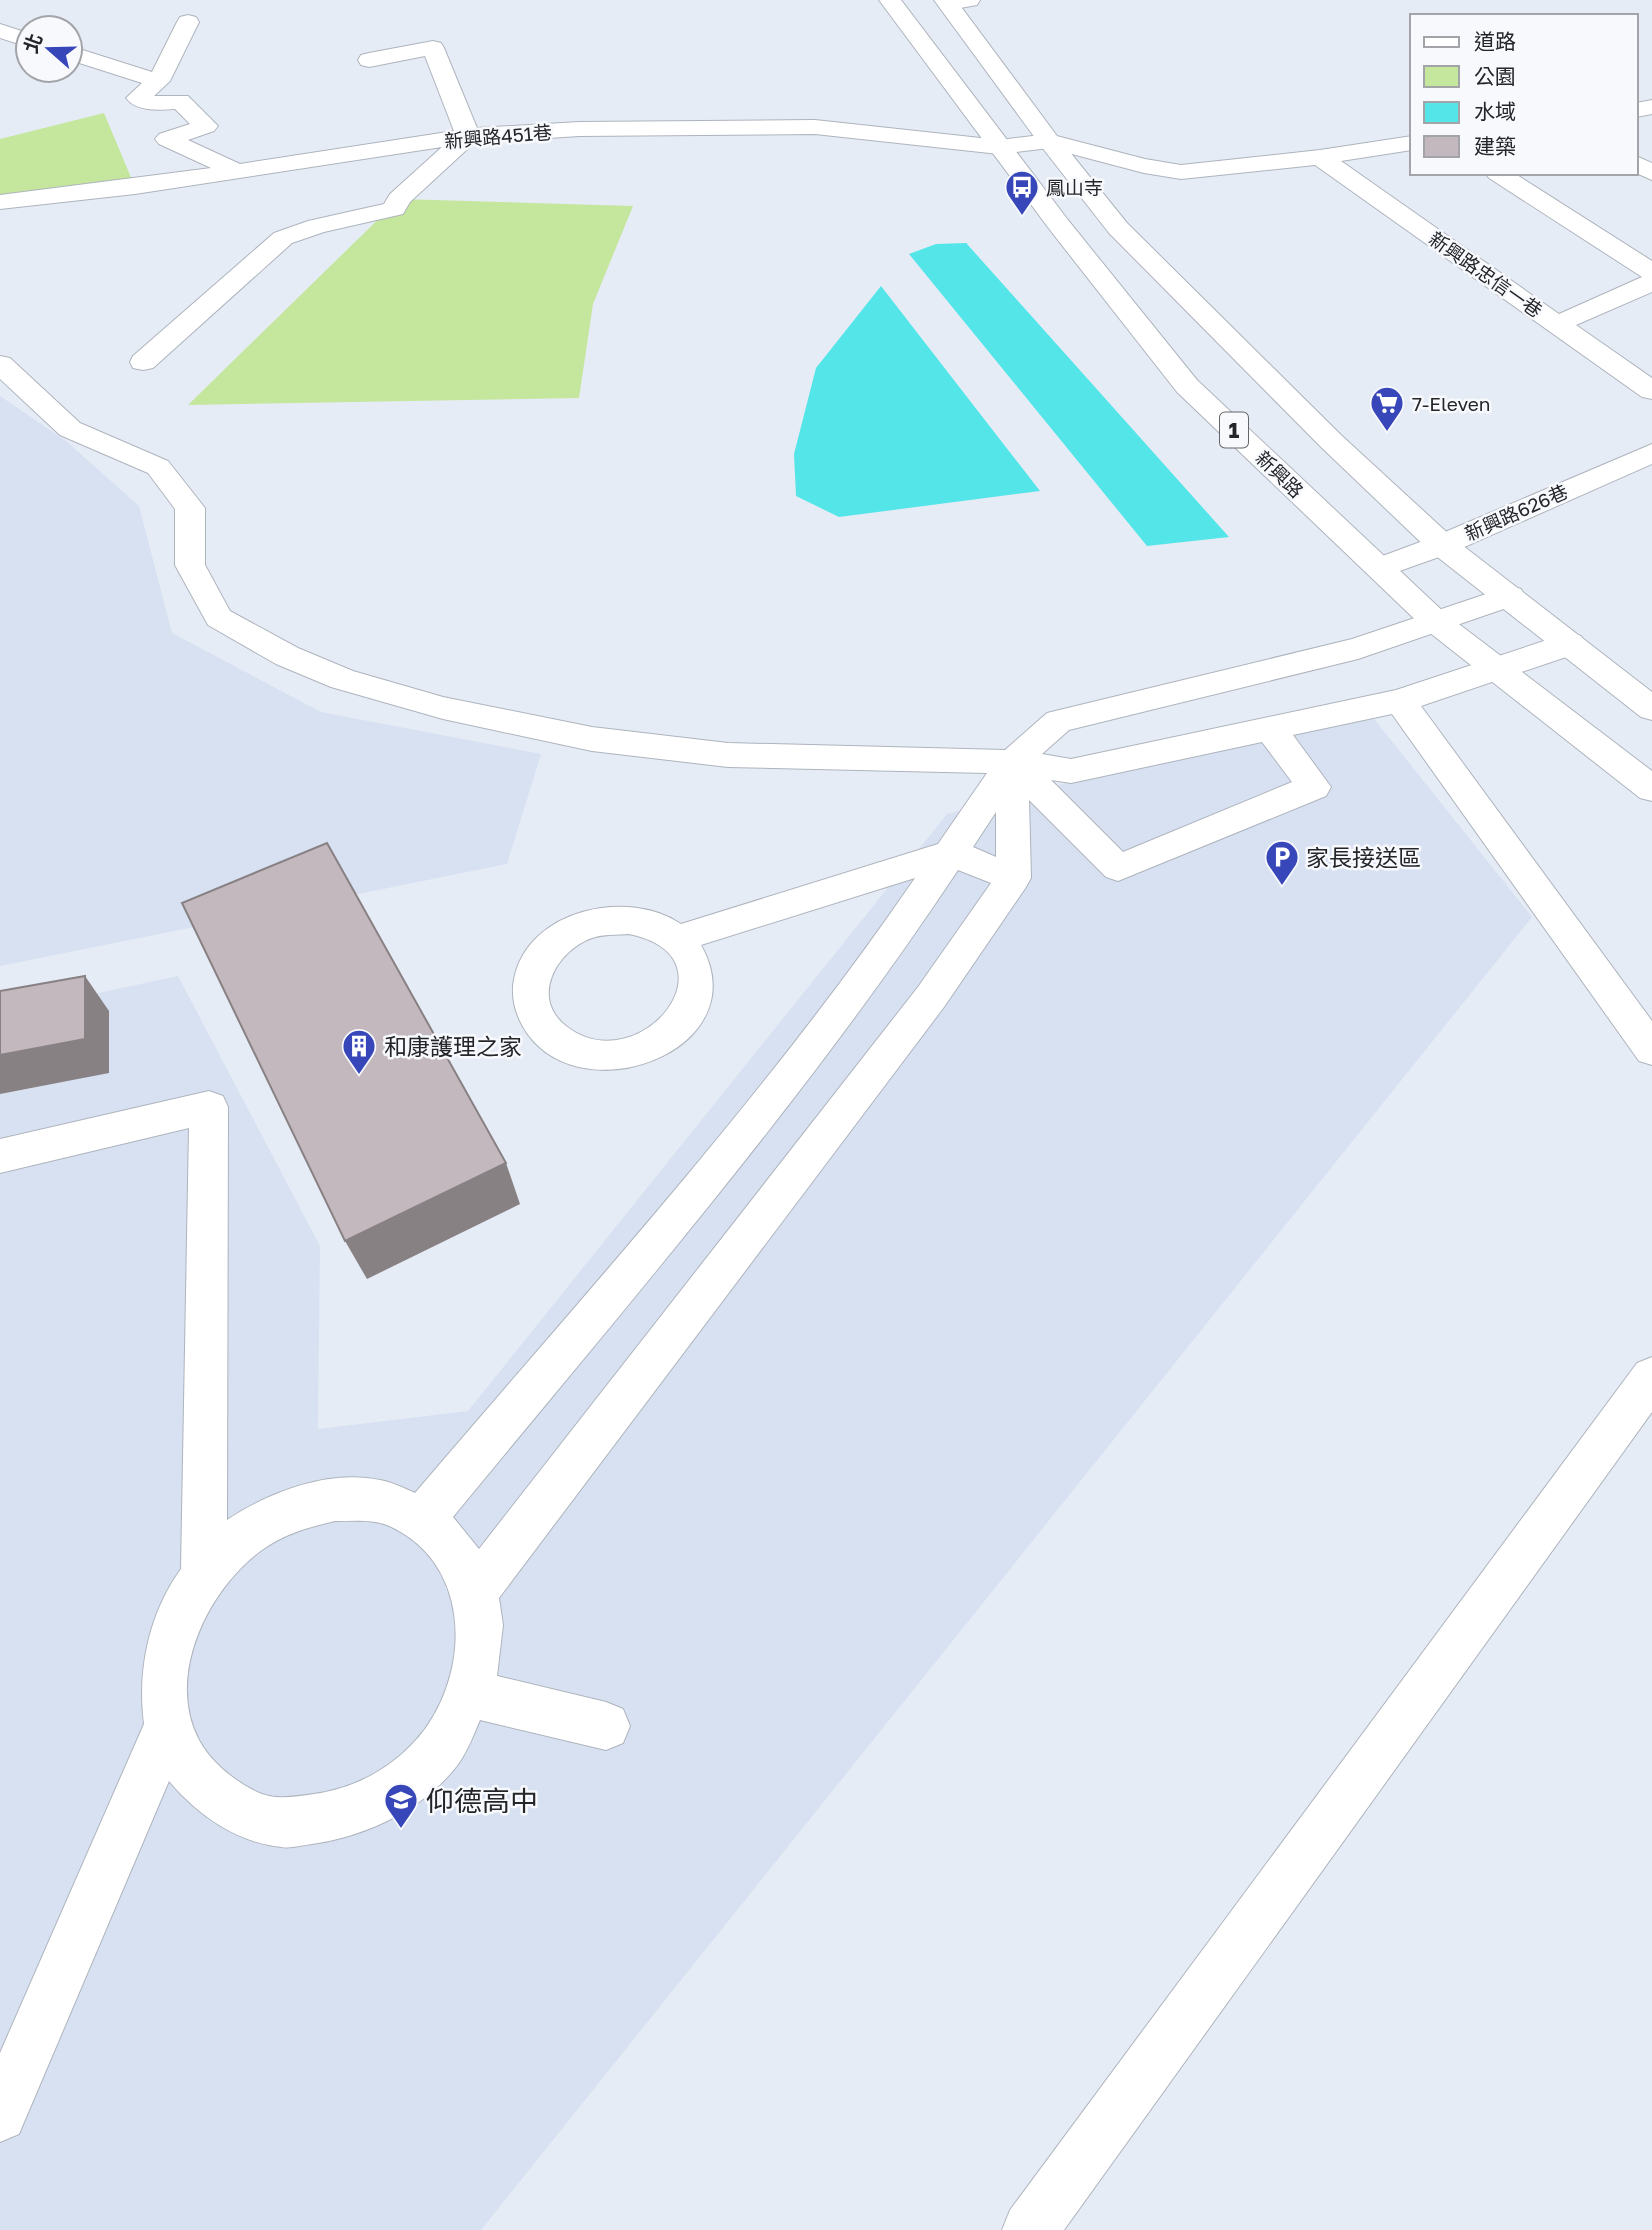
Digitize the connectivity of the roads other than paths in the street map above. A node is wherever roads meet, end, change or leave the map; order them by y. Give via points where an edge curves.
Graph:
1 (890, 0) edge
2 (954, 1) edge
3 (188, 22) dead end
4 (84, 57) edge
5 (369, 60) dead end
6 (159, 81) junction
7 (468, 136) junction
8 (1049, 141) junction
9 (1410, 143) edge
10 (999, 146) junction
11 (1320, 157) junction
12 (238, 172) junction
13 (1500, 175) edge
14 (0, 202) edge
15 (1652, 272) edge
16 (1652, 282) edge
17 (1558, 324) junction
18 (143, 362) dead end
19 (0, 364) edge
20 (1652, 391) edge
21 (1652, 453) edge
22 (1442, 545) junction
23 (1380, 568) junction
24 (1510, 596) junction
25 (1436, 622) junction
26 (1570, 643) junction
27 (1495, 670) junction
28 (1400, 701) junction
29 (1652, 709) edge
30 (1270, 729) junction
31 (1012, 762) junction
32 (1652, 789) edge
33 (952, 853) junction
34 (1014, 878) junction
35 (677, 939) junction
36 (1652, 1050) edge
37 (0, 1156) edge
38 (1652, 1377) edge
39 (422, 1519) junction
40 (204, 1573) junction
41 (476, 1590) junction
42 (470, 1695) junction
43 (168, 1726) junction
44 (606, 1726) dead end
45 (0, 2115) edge
46 (1030, 2230) edge

1 - 10 street, 新興路 / 1
2 - 8 street
3 - 6 street
4 - 6 street
5 - 7 street via 433,48
6 - 12 street via 137,97 155,104 180,101 206,125 167,139
7 - 10 street, 新興路451巷 via 579,129 815,127
7 - 12 street, 新興路451巷
7 - 18 street via 399,199 394,209 283,238
8 - 10 street, 新興路451巷
8 - 11 street via 1181,172
8 - 22 street via 1118,228
9 - 11 street
10 - 23 street, 新興路 / 1 via 1187,386
11 - 17 street, 新興路忠信一巷
12 - 14 street, 新興路451巷
13 - 15 street
16 - 17 street
17 - 20 street, 新興路忠信一巷
19 - 31 street via 70,429 158,467 190,508 190,565 219,618 287,656 342,679 443,708 606,740 728,755
21 - 22 street, 新興路626巷
22 - 23 street, 新興路626巷
22 - 24 street
23 - 25 street, 新興路 / 1
24 - 25 street
24 - 26 street
25 - 27 street, 新興路 / 1
25 - 31 street via 1358,648 1058,721
26 - 27 street
26 - 29 street
27 - 28 street
27 - 32 street, 新興路 / 1
28 - 30 street
28 - 36 street
30 - 31 street via 1071,771
30 - 31 street via 1314,787 1118,868
31 - 33 street
31 - 34 street
33 - 34 street
33 - 35 street
33 - 39 street via 880,958 738,1142
34 - 41 street via 931,998
35 - 35 street via 656,926 629,920 578,928 541,957 531,977 535,1018 551,1037 575,1050 603,1056 659,1042 681,1025 694,1003 698,980 692,958
37 - 40 street via 209,1107
38 - 46 street
39 - 40 street via 382,1502 335,1499 287,1510 242,1536
39 - 41 street via 455,1549
40 - 43 street via 177,1620 164,1671
41 - 42 street via 482,1639
42 - 43 street via 440,1748 394,1791 340,1817 282,1823 230,1807 190,1773
42 - 44 street
43 - 45 street

